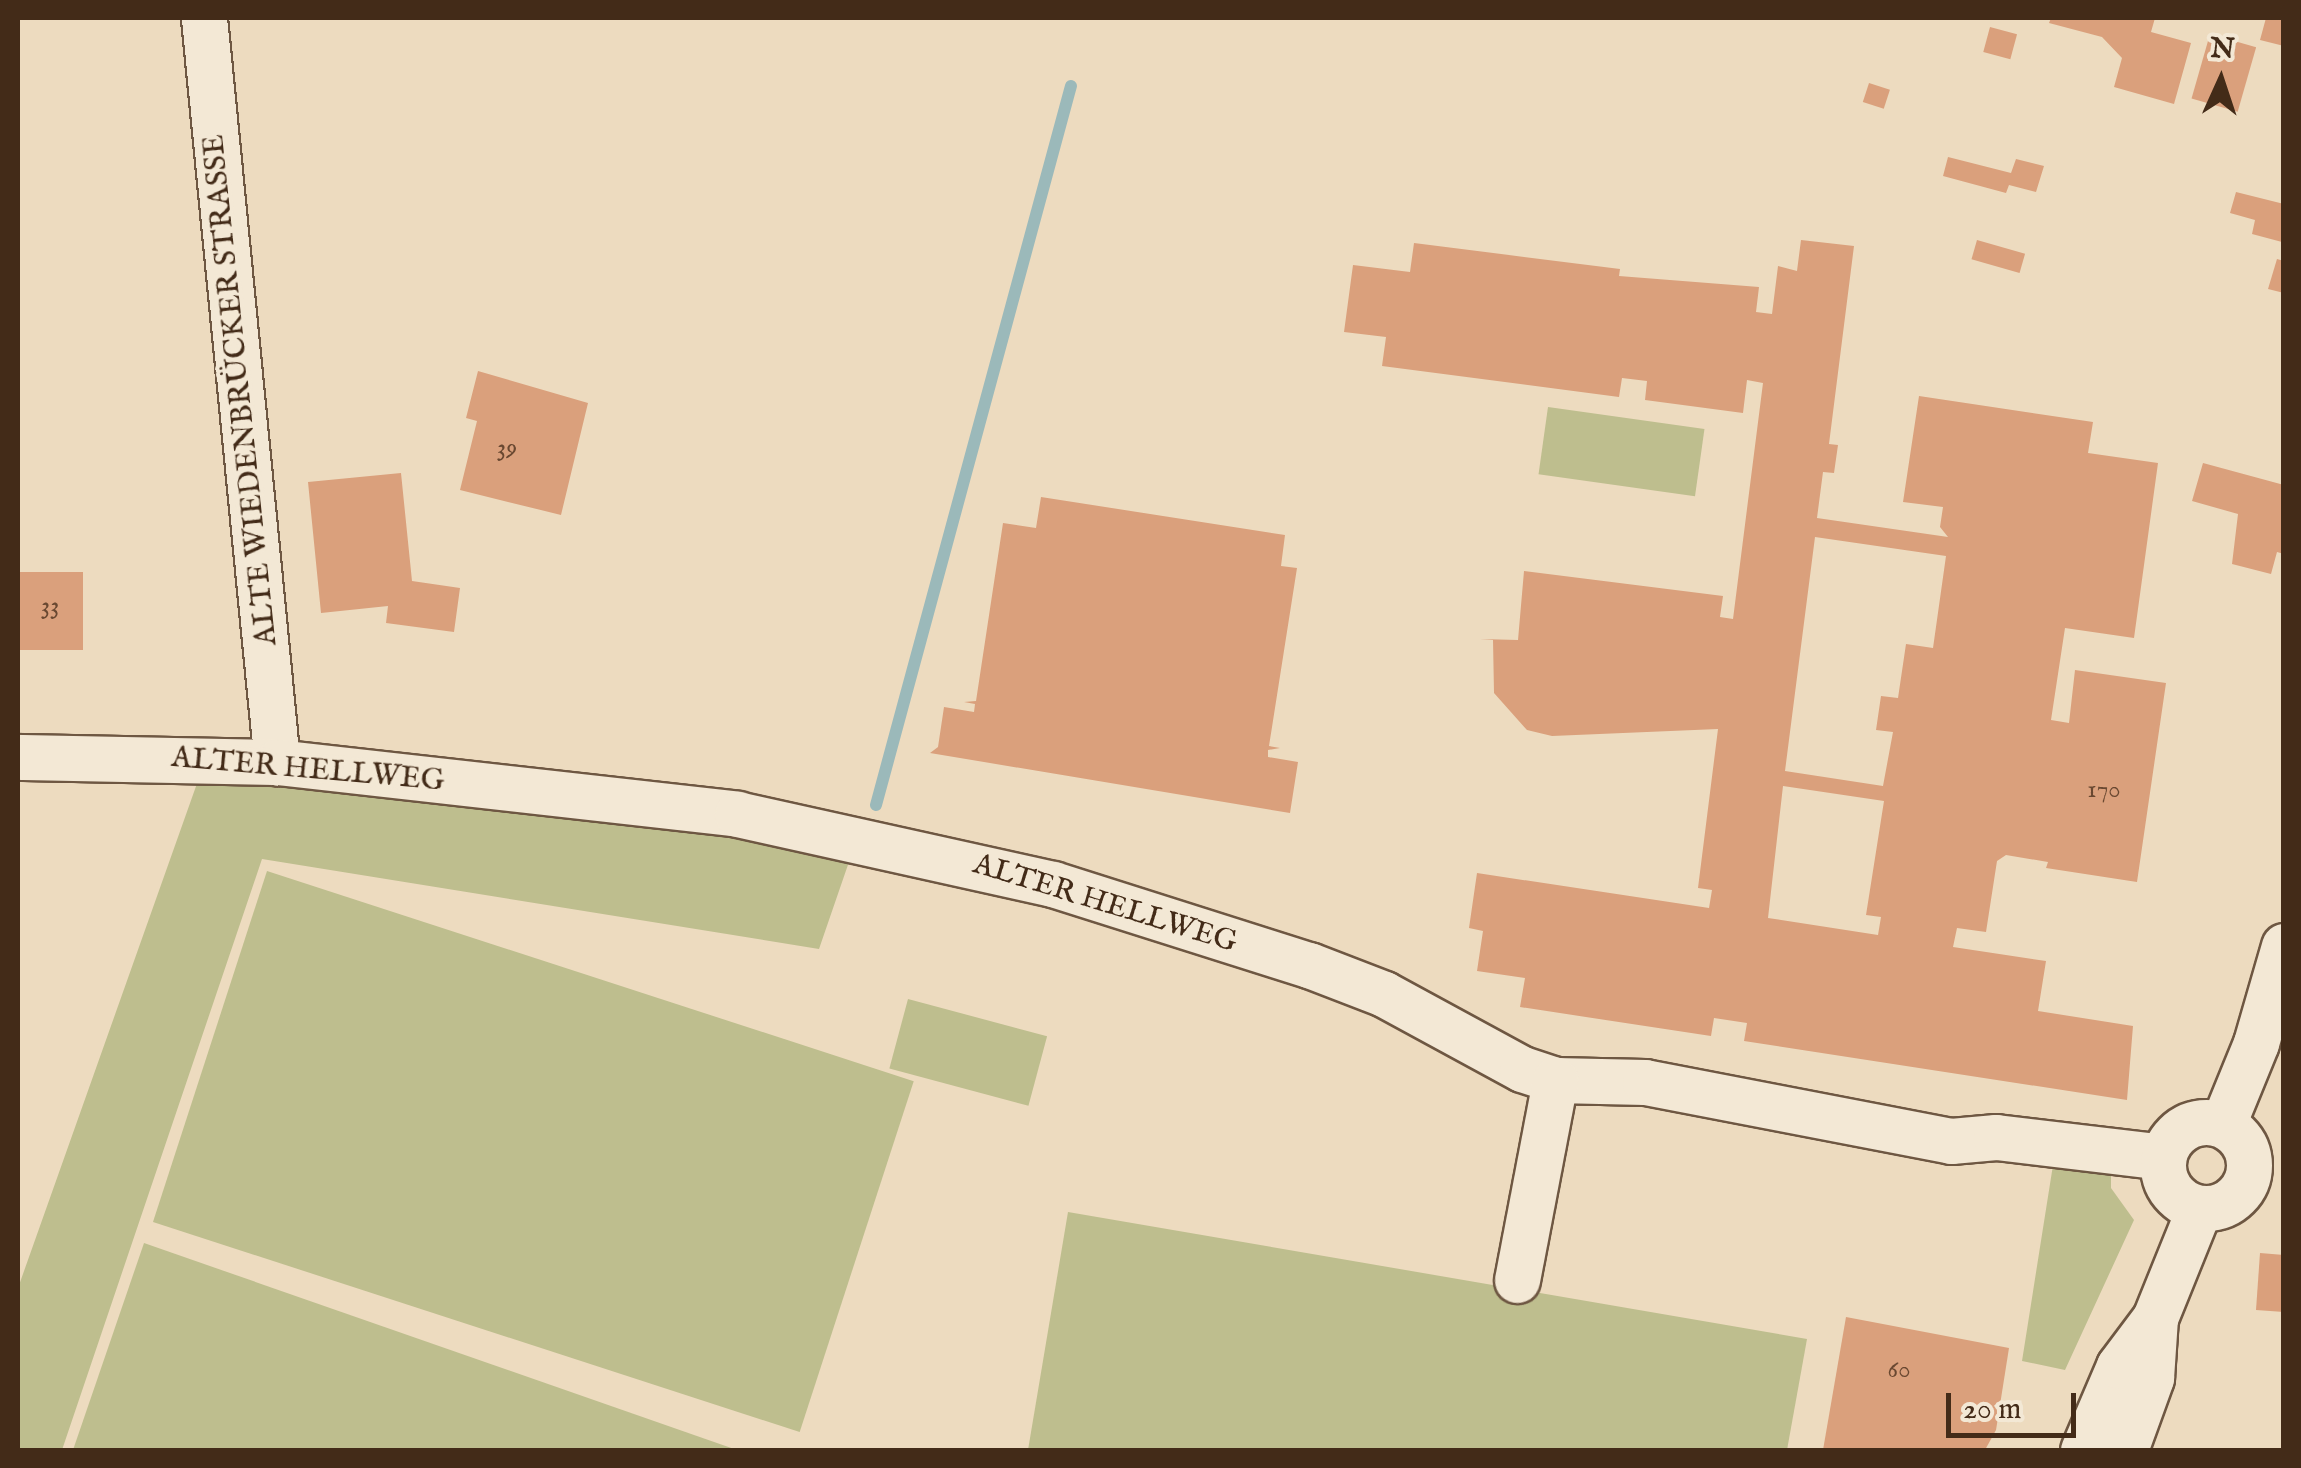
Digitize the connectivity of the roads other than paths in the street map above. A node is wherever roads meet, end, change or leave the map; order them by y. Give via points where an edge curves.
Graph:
1 (204, 18) edge
2 (18, 757) edge
3 (278, 762) junction
4 (2284, 946) edge
5 (1555, 1080) junction
6 (2223, 1124) junction
7 (2163, 1158) junction
8 (2266, 1179) edge
9 (2199, 1209) junction
10 (1518, 1280) dead end
11 (2155, 1318) junction
12 (2083, 1450) edge
13 (2125, 1450) edge

1 - 3 street, ALTE WIEDENBRÜCKER STRASSE
2 - 3 street, ALTER HELLWEG
3 - 5 street, ALTER HELLWEG via 737,814 895,844 1054,884 1309,965 1384,994
4 - 6 street
5 - 7 street, ALTER HELLWEG via 1645,1082 1951,1141 1996,1137
5 - 10 street
6 - 7 street via 2185,1127
6 - 8 street
7 - 9 street via 2167,1184
8 - 9 street
9 - 11 street
11 - 12 street via 2119,1366
11 - 13 street via 2151,1378

